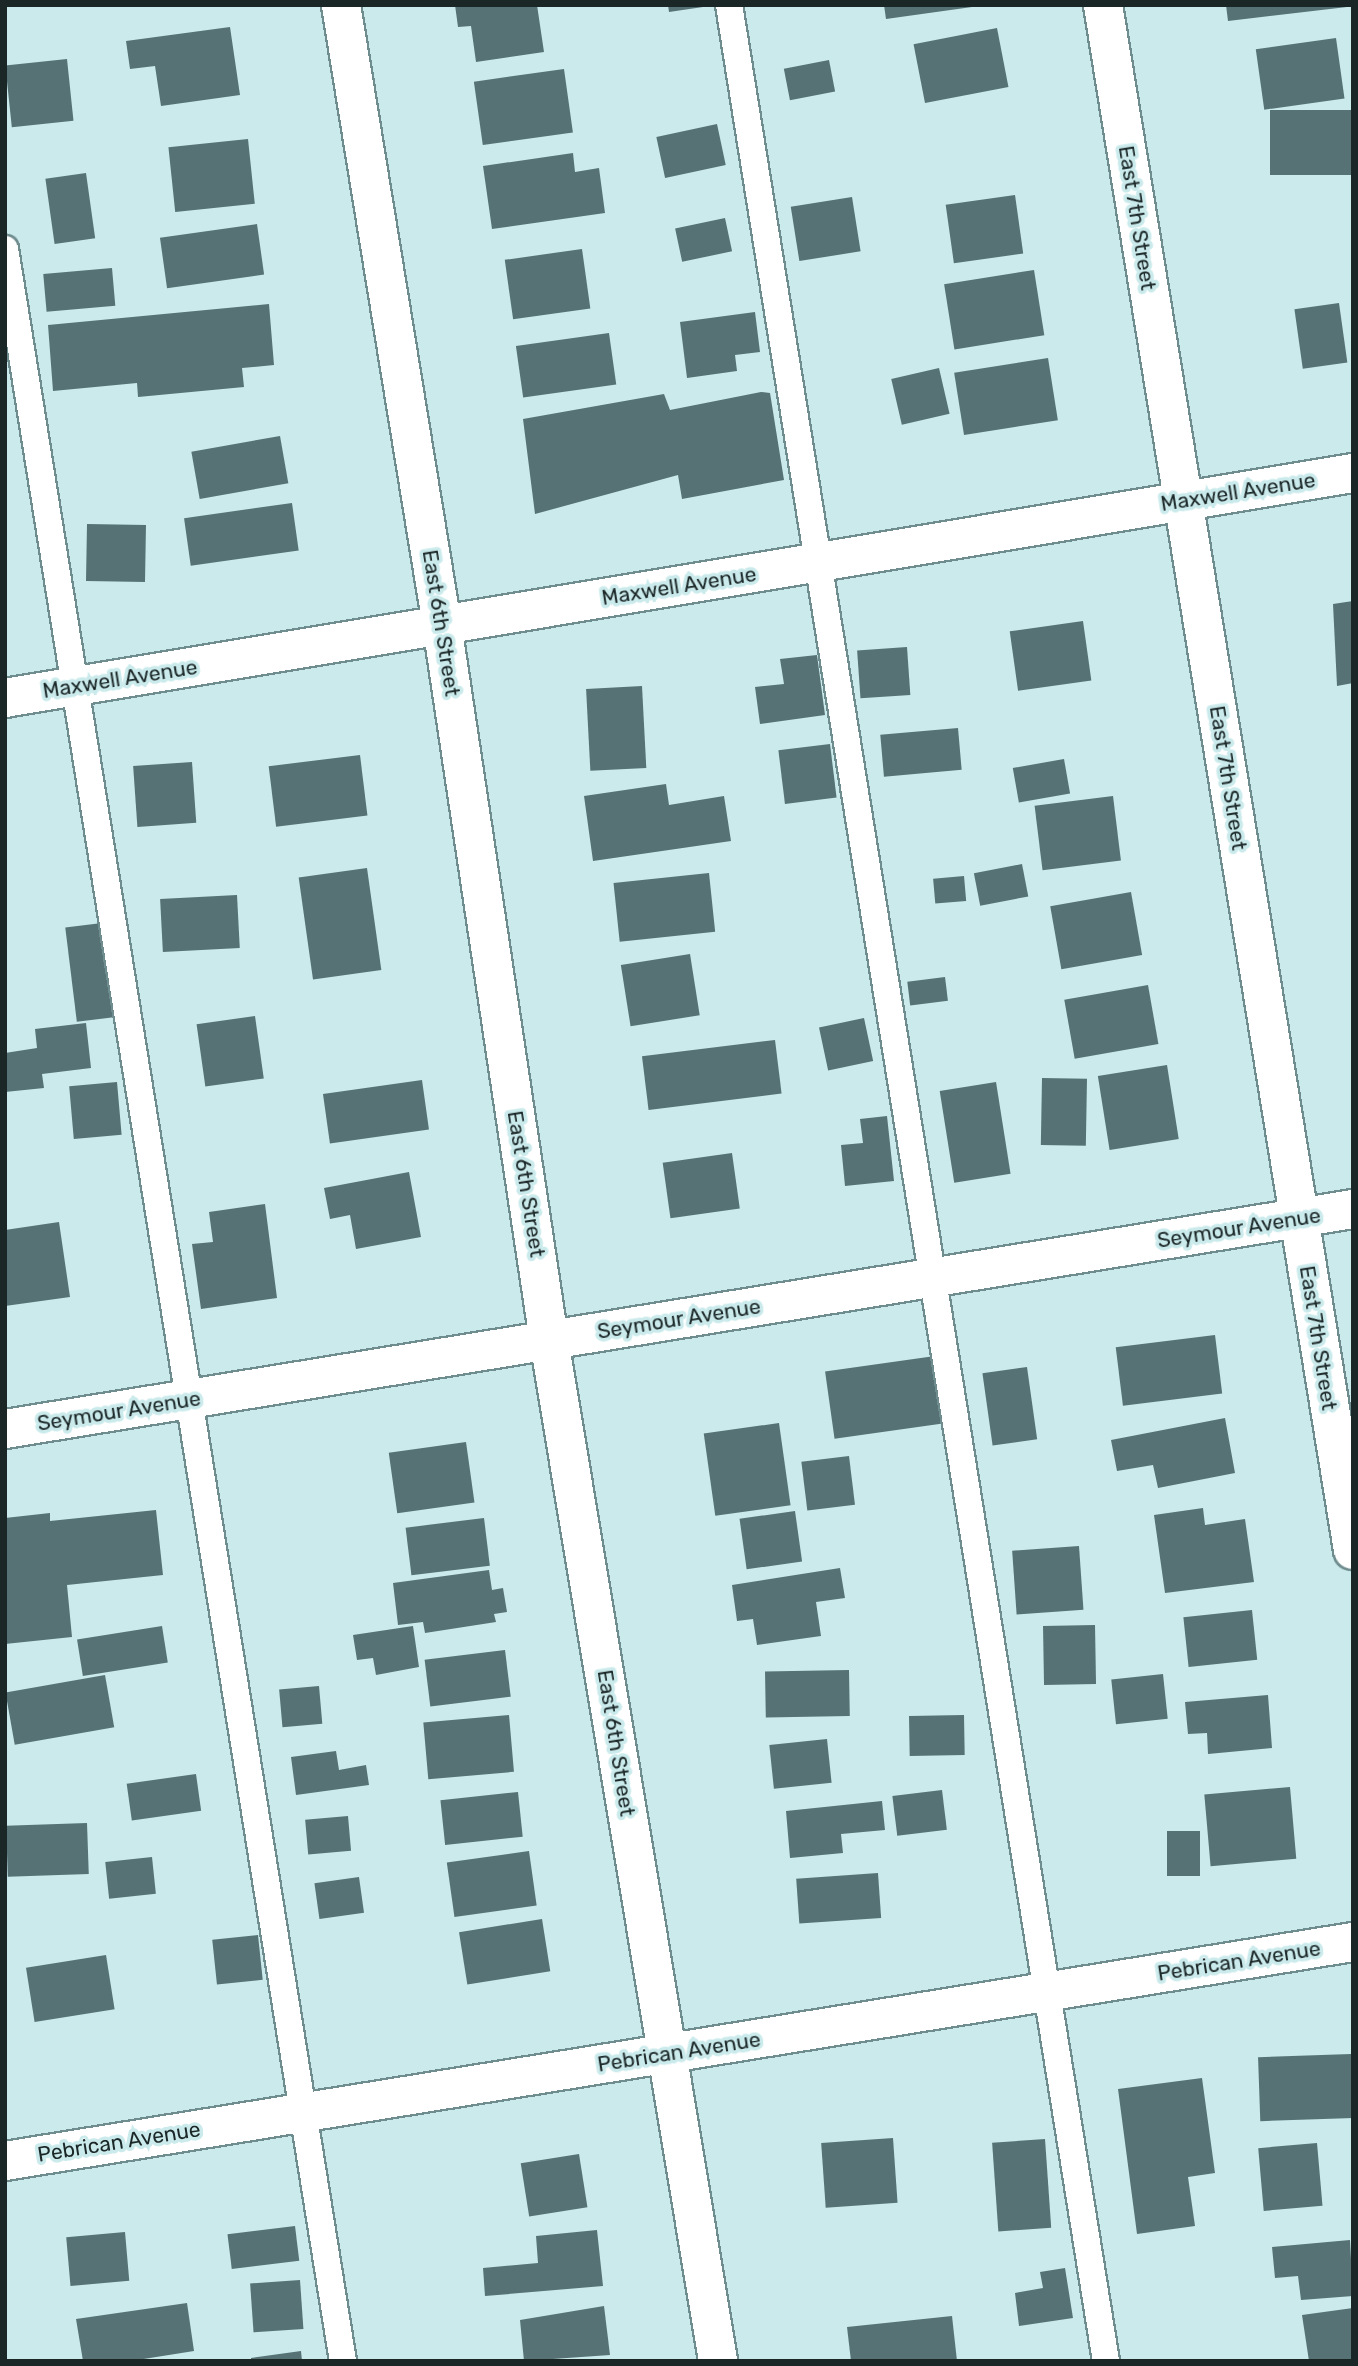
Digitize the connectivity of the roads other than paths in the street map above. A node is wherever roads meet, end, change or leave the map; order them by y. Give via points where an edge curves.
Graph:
1 (341, 5) edge
2 (729, 5) edge
3 (1103, 5) edge
4 (5, 249) edge
5 (1353, 473) edge
6 (1183, 501) junction
7 (818, 563) junction
8 (442, 625) junction
9 (75, 687) junction
10 (5, 698) edge
11 (1353, 1209) edge
12 (1299, 1218) junction
13 (932, 1278) junction
14 (549, 1340) junction
15 (189, 1399) junction
16 (5, 1429) edge
17 (1353, 1550) edge
18 (1353, 1942) edge
19 (1047, 1992) junction
20 (667, 2053) junction
21 (303, 2113) junction
22 (5, 2161) edge
23 (343, 2361) edge
24 (718, 2361) edge
25 (1106, 2361) edge

1 - 8 street, East 6th Street
2 - 7 lane
3 - 6 street, East 7th Street
4 - 9 lane
5 - 6 street, Maxwell Avenue
6 - 7 street, Maxwell Avenue
6 - 12 street, East 7th Street
7 - 8 street, Maxwell Avenue
7 - 13 lane
8 - 9 street, Maxwell Avenue
8 - 14 street, East 6th Street
9 - 10 street, Maxwell Avenue
9 - 15 lane
11 - 12 street, Seymour Avenue
12 - 13 street, Seymour Avenue
12 - 17 street, East 7th Street
13 - 14 street, Seymour Avenue
13 - 19 lane
14 - 15 street, Seymour Avenue
14 - 20 street, East 6th Street
15 - 16 street, Seymour Avenue
15 - 21 lane
18 - 19 street, Pebrican Avenue
19 - 20 street, Pebrican Avenue
19 - 25 lane
20 - 21 street, Pebrican Avenue
20 - 24 street, East 6th Street
21 - 22 street, Pebrican Avenue
21 - 23 lane

